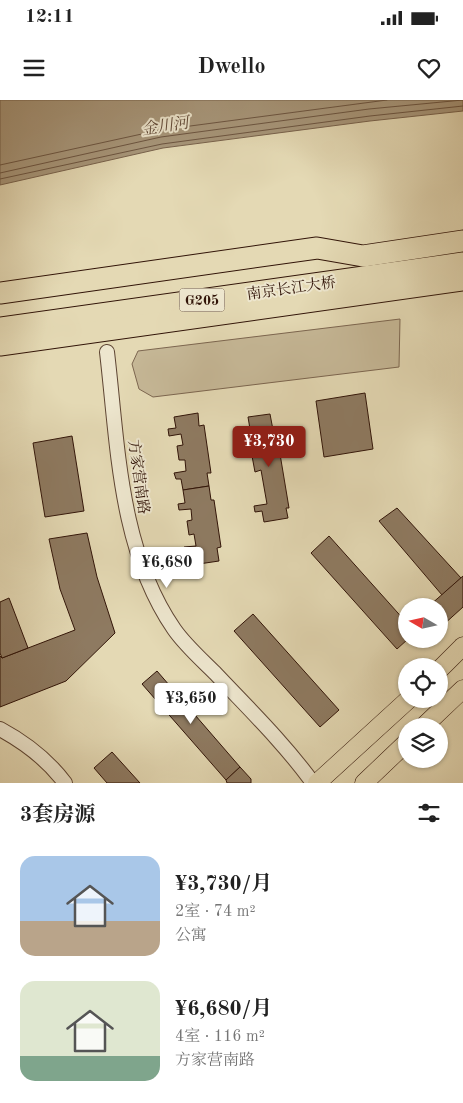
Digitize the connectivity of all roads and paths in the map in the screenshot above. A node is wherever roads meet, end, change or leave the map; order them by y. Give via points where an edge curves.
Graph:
1 (463, 241) edge
2 (382, 254) junction
3 (463, 263) edge
4 (361, 278) junction
5 (463, 280) edge
6 (0, 294) edge
7 (0, 328) edge
8 (0, 345) edge
9 (107, 352) dead end
10 (463, 646) edge
11 (448, 661) edge
12 (463, 689) edge
13 (399, 708) edge
14 (432, 718) edge
15 (0, 729) edge
16 (398, 751) edge
17 (65, 783) edge
18 (313, 783) edge
19 (317, 783) edge
20 (364, 783) edge

1 - 2 highway
2 - 4 highway
2 - 6 highway via 363,256 317,248
3 - 4 highway, 南京长江大桥 / G205
4 - 7 highway, 南京长江大桥 / G205
5 - 8 highway, 南京长江大桥 / G205
9 - 18 street, 方家营南路 via 127,512 138,558 155,597 174,630 292,755
10 - 11 main road
12 - 14 main road
13 - 19 main road
15 - 17 street via 23,742 51,765
16 - 20 main road

